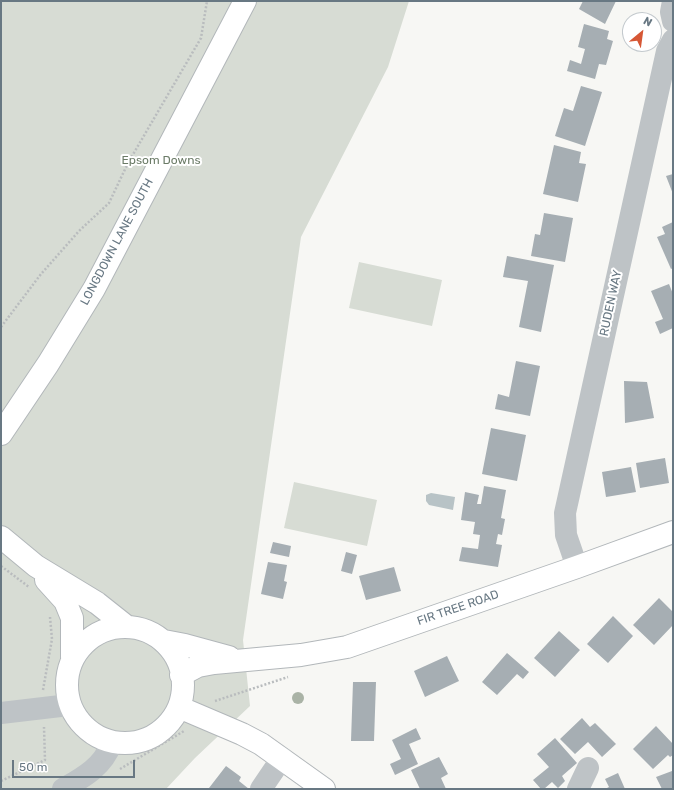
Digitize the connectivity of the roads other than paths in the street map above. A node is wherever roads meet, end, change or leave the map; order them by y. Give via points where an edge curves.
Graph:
1 (245, 1) edge
2 (673, 1) edge
3 (673, 21) edge
4 (673, 40) edge
5 (1, 434) edge
6 (673, 532) edge
7 (1, 537) edge
8 (36, 566) junction
9 (577, 567) junction
10 (126, 626) junction
11 (164, 641) junction
12 (72, 657) junction
13 (238, 660) junction
14 (181, 675) junction
15 (69, 705) junction
16 (181, 708) junction
17 (1, 713) edge
18 (112, 744) junction
19 (282, 758) junction
20 (588, 768) dead end
21 (63, 789) edge
22 (260, 789) edge
23 (324, 789) edge
24 (578, 789) edge

1 - 5 main road, LONGDOWN LANE SOUTH via 94,289
2 - 3 street
4 - 9 street, RUDEN WAY via 667,51 565,513 566,535
6 - 9 main road, FIR TREE ROAD
7 - 8 main road
8 - 10 main road via 97,603
8 - 12 main road via 48,584 65,601 72,618
9 - 13 main road, FIR TREE ROAD via 346,647 301,655
10 - 11 main road via 149,631
10 - 12 main road via 100,632
11 - 13 main road, FIR TREE ROAD
11 - 14 main road via 171,650
12 - 15 main road via 66,680
13 - 14 main road, FIR TREE ROAD via 198,666
14 - 16 main road via 184,689
15 - 17 street via 41,697
15 - 18 main road via 73,715 90,732
16 - 18 main road via 168,725 141,743
16 - 19 main road via 242,734
18 - 21 street via 108,754 96,767
19 - 22 street
19 - 23 main road
20 - 24 street

